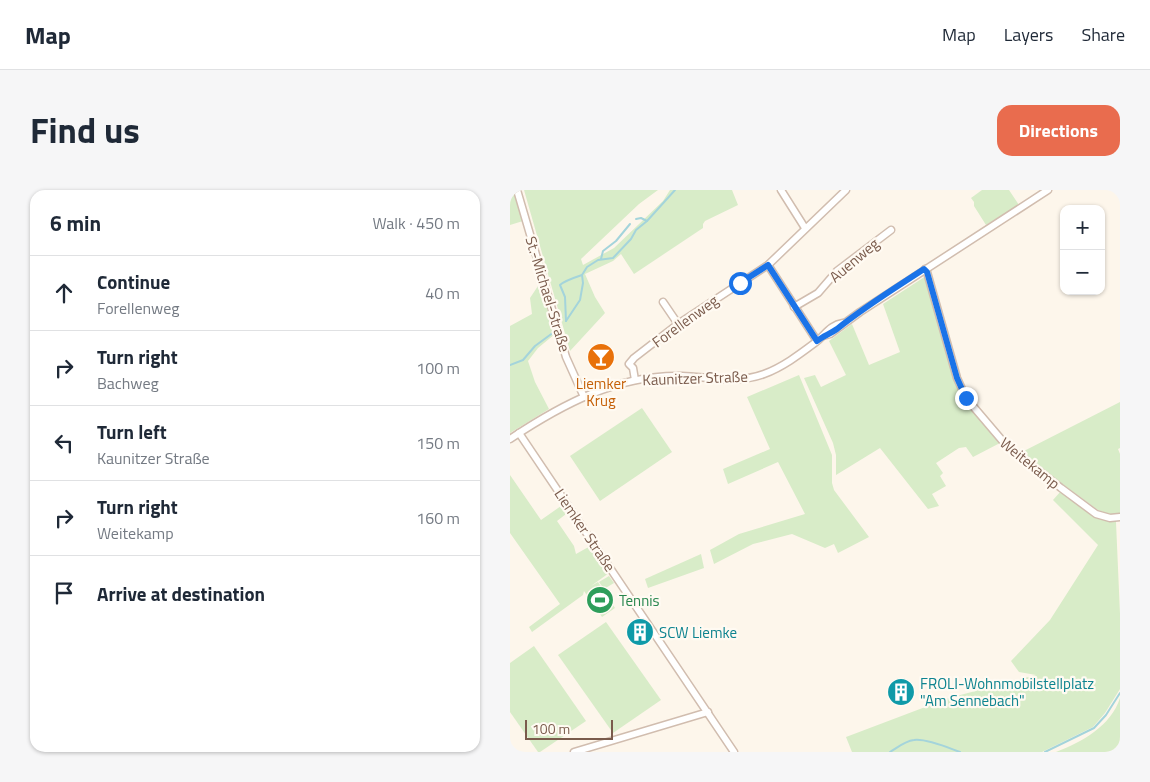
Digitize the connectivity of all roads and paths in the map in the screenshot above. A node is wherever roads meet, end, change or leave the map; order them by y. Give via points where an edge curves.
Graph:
1 (517, 190) edge
2 (781, 190) edge
3 (846, 190) edge
4 (1048, 190) edge
5 (805, 228) junction
6 (890, 230) dead end
7 (768, 265) junction
8 (924, 269) junction
9 (663, 302) dead end
10 (794, 307) junction
11 (678, 324) junction
12 (817, 341) junction
13 (635, 380) junction
14 (584, 397) junction
15 (519, 433) junction
16 (510, 440) edge
17 (1120, 517) edge
18 (708, 712) junction
19 (574, 752) edge
20 (734, 752) edge

1 - 14 street, St.-Michael-Straße via 566,357
2 - 5 street
3 - 5 street, Forellenweg
4 - 8 street, Kaunitzer Straße
5 - 7 street, Forellenweg
6 - 10 street, Auenweg via 837,271 818,293
7 - 10 street
7 - 11 street, Forellenweg
8 - 12 street, Kaunitzer Straße
8 - 17 street, Weitekamp via 966,398 1006,445 1054,483 1096,514
9 - 11 street
10 - 12 street
11 - 13 street, Forellenweg via 630,364
12 - 13 street, Kaunitzer Straße via 764,375 730,380 681,376
13 - 14 street, Kaunitzer Straße
14 - 15 street, Kaunitzer Straße
15 - 16 street, Kaunitzer Straße
15 - 18 street, Liemker Straße
18 - 19 street
18 - 20 street, Liemker Straße

